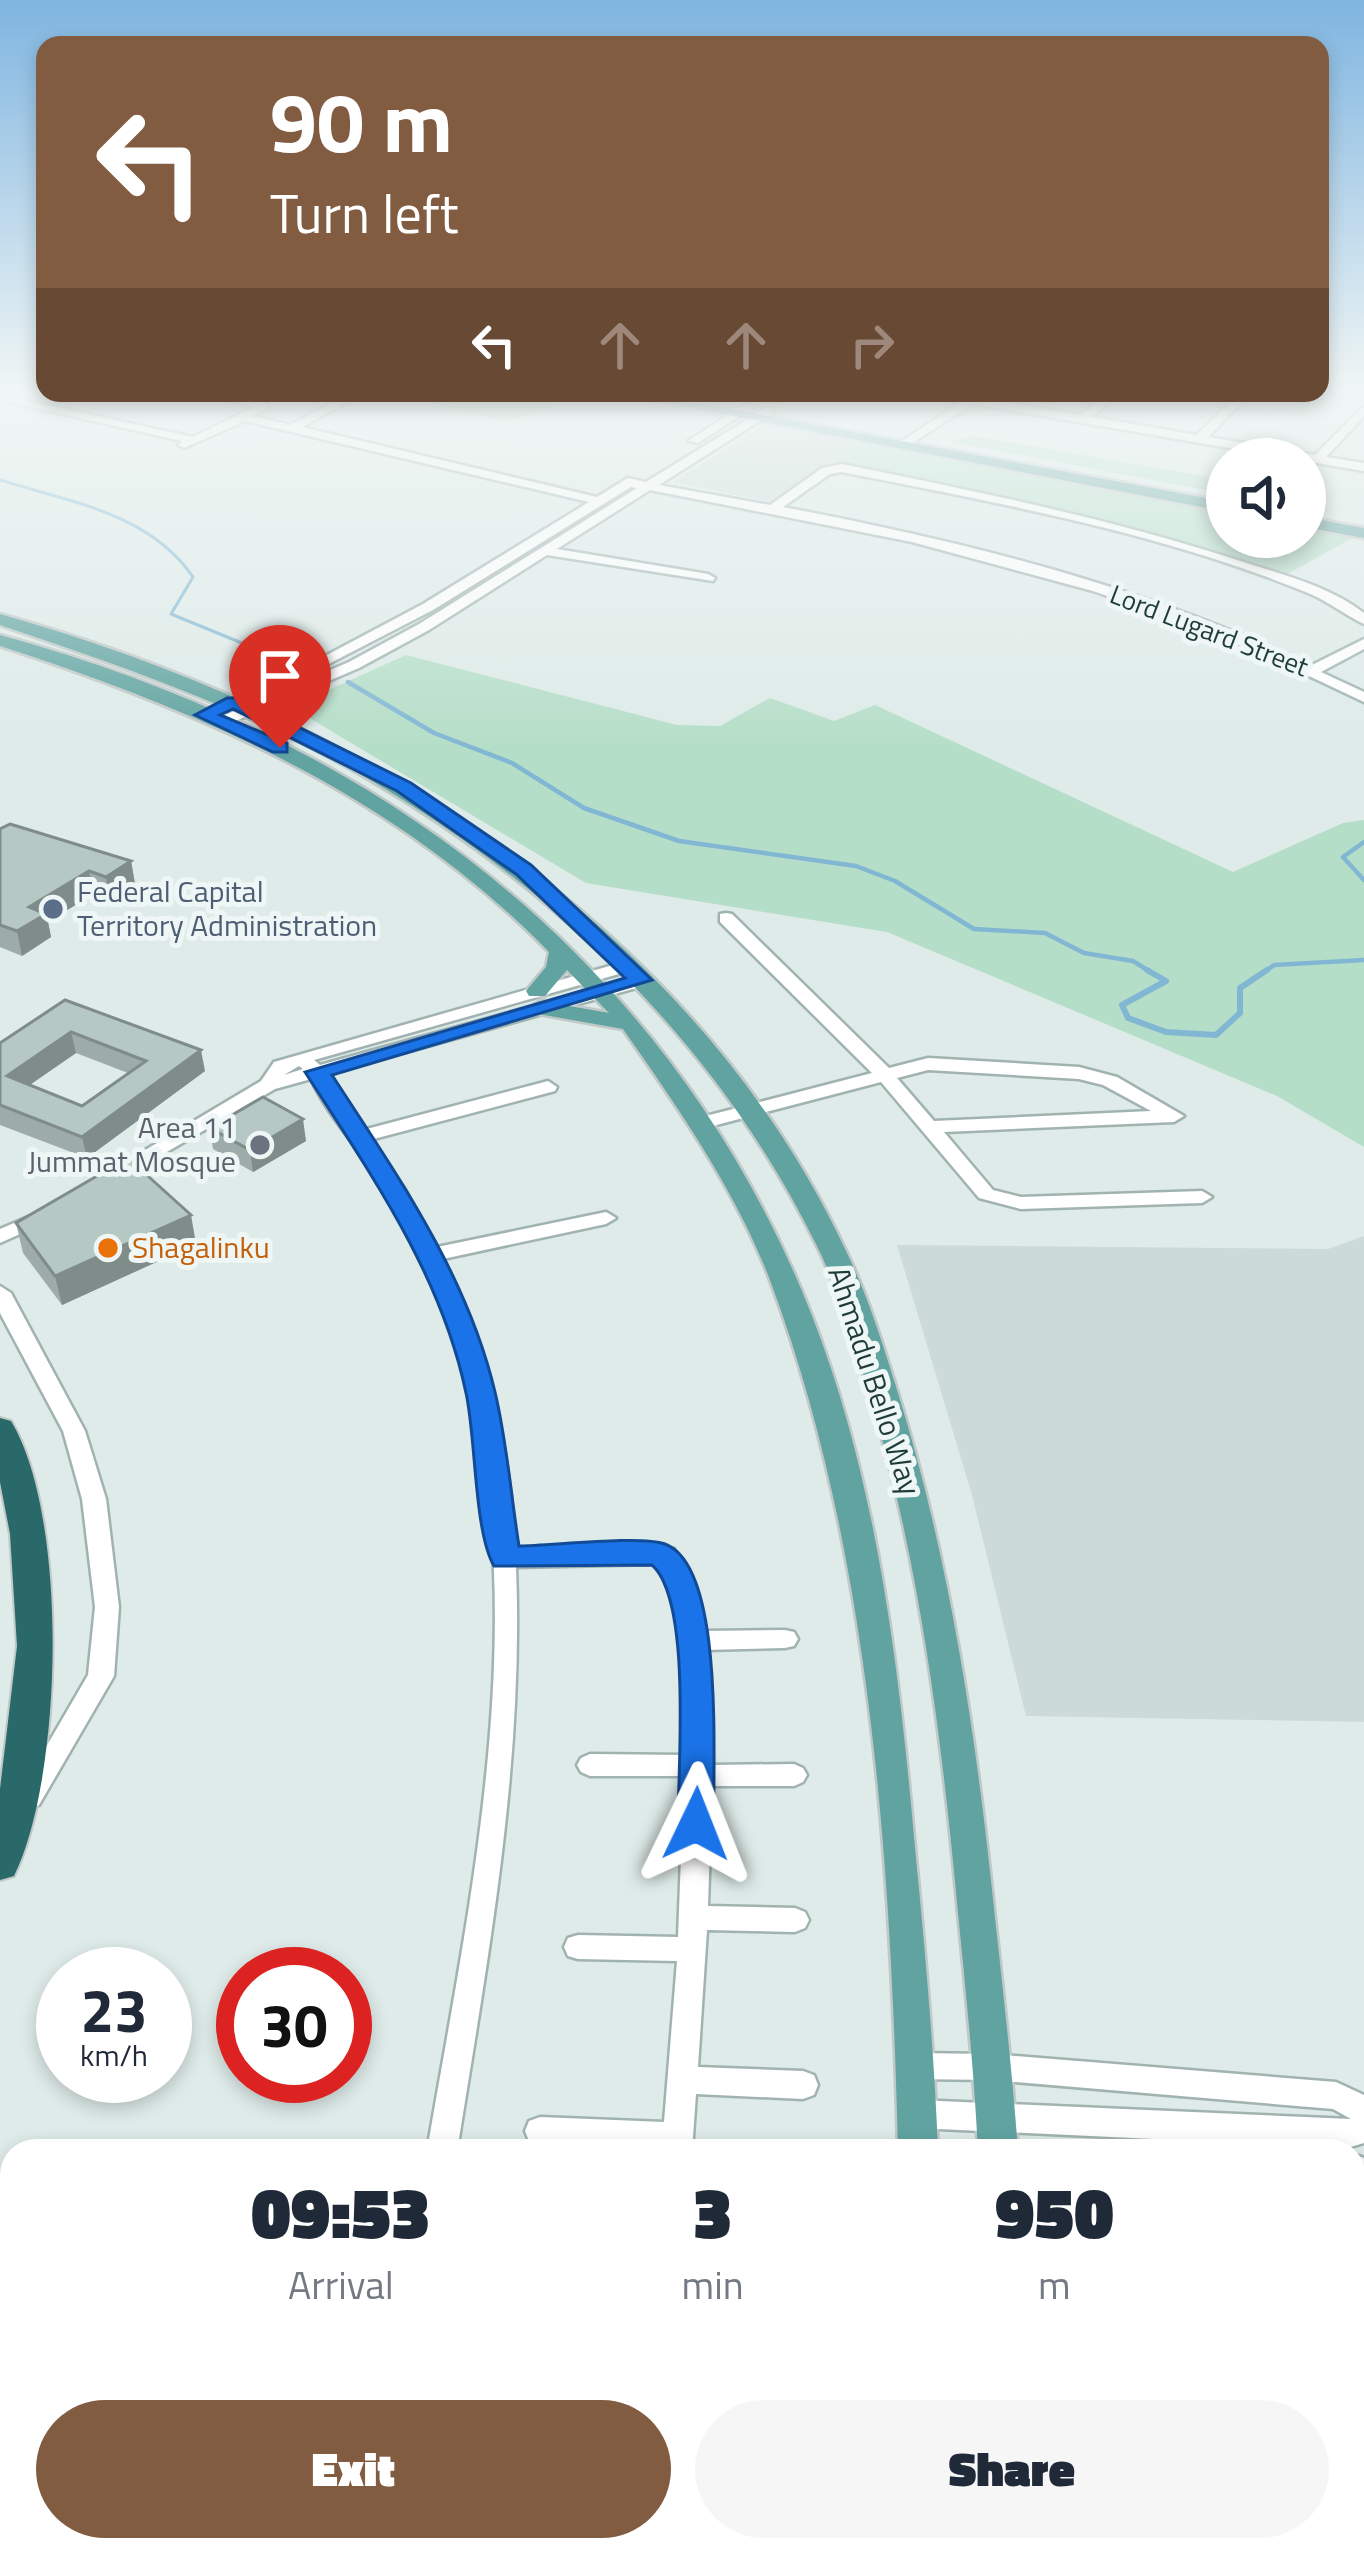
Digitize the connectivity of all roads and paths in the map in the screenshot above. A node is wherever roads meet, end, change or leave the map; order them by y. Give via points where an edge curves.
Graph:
1 (586, 508) edge
2 (616, 508) edge
3 (751, 508) edge
4 (773, 508) edge
5 (1030, 508) edge
6 (768, 512) junction
7 (1326, 516) edge
8 (1364, 524) edge
9 (1326, 526) edge
10 (1364, 533) edge
11 (549, 552) junction
12 (708, 578) dead end
13 (0, 619) edge
14 (1364, 620) edge
15 (0, 640) edge
16 (1364, 643) edge
17 (1313, 670) junction
18 (1364, 698) edge
19 (228, 712) junction
20 (726, 918) dead end
21 (561, 947) junction
22 (634, 973) junction
23 (595, 984) junction
24 (539, 1000) junction
25 (627, 1023) junction
26 (304, 1073) junction
27 (883, 1073) junction
28 (548, 1087) dead end
29 (751, 1110) junction
30 (705, 1122) junction
31 (932, 1127) junction
32 (360, 1137) junction
33 (1202, 1197) dead end
34 (606, 1218) dead end
35 (32, 1223) junction
36 (0, 1237) edge
37 (0, 1251) edge
38 (431, 1255) junction
39 (0, 1293) edge
40 (0, 1429) edge
41 (505, 1558) junction
42 (785, 1639) dead end
43 (692, 1641) junction
44 (590, 1765) dead end
45 (698, 1771) junction
46 (794, 1775) dead end
47 (4, 1852) edge
48 (693, 1918) junction
49 (795, 1920) dead end
50 (578, 1947) dead end
51 (689, 1949) junction
52 (913, 2066) junction
53 (991, 2067) junction
54 (683, 2080) junction
55 (803, 2085) dead end
56 (917, 2114) junction
57 (996, 2116) junction
58 (1352, 2124) edge
59 (540, 2131) dead end
60 (444, 2139) edge
61 (624, 2139) edge
62 (677, 2139) edge
63 (918, 2139) edge
64 (997, 2139) edge

1 - 19 street via 486,573
2 - 11 street
3 - 6 street, Lord Lugard Street
4 - 6 street
5 - 14 street via 1212,556 1322,593
6 - 17 street, Lord Lugard Street via 1039,570 1183,616
7 - 8 main road
9 - 10 main road
11 - 12 street
11 - 19 street via 354,665
13 - 19 main road, Ahmadu Bello Way
15 - 19 main road, Ahmadu Bello Way
16 - 17 street
17 - 18 street, Lord Lugard Street
19 - 21 main road, Ahmadu Bello Way via 408,821
19 - 22 main road, Ahmadu Bello Way via 368,766 461,823 560,899
20 - 27 street
21 - 23 main road, Ahmadu Bello Way
21 - 24 main road
22 - 23 street
22 - 29 main road, Ahmadu Bello Way
23 - 24 street
23 - 25 main road, Ahmadu Bello Way
24 - 25 main road
24 - 26 street
25 - 30 main road, Ahmadu Bello Way
26 - 32 street
26 - 35 street via 268,1085
27 - 29 street
27 - 31 street
27 - 31 street via 974,1064 1079,1073 1174,1116
28 - 32 street
29 - 30 street
29 - 53 main road, Ahmadu Bello Way via 828,1241 896,1429 958,1716
30 - 52 main road, Ahmadu Bello Way via 775,1251 857,1522 891,1720
31 - 33 street via 973,1183 997,1200
32 - 38 street
34 - 38 street
35 - 36 street
35 - 37 street
38 - 41 street via 481,1391
39 - 47 street via 74,1431 94,1499 107,1606 101,1676
40 - 47 highway via 33,1556 35,1668
41 - 43 street via 665,1555 692,1615
41 - 60 street via 493,1814
42 - 43 street
43 - 45 street
44 - 45 street
45 - 46 street
45 - 48 street
48 - 49 street
48 - 51 street
50 - 51 street
51 - 54 street
52 - 53 street
52 - 56 main road, Ahmadu Bello Way
53 - 57 main road, Ahmadu Bello Way
53 - 58 street
54 - 55 street
54 - 62 street
56 - 57 street
56 - 63 main road, Ahmadu Bello Way
57 - 58 street
57 - 64 main road, Ahmadu Bello Way
59 - 61 street

